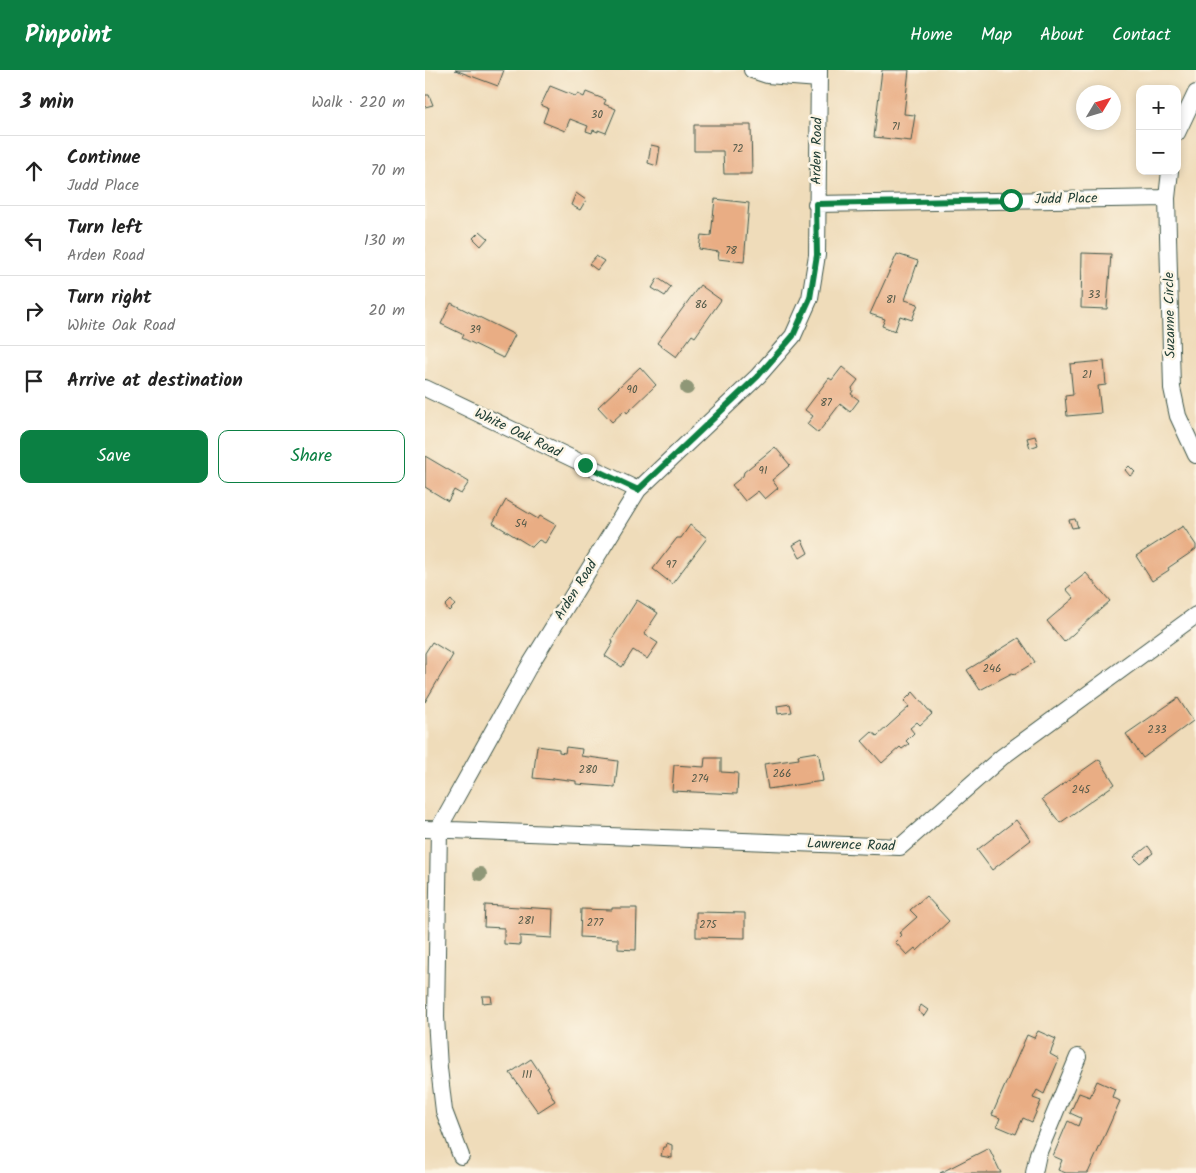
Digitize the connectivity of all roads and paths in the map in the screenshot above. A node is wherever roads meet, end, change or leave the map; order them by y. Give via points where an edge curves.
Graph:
1 (752, 70) edge
2 (819, 75) edge
3 (1196, 93) edge
4 (1178, 130) edge
5 (1170, 175) edge
6 (1167, 198) junction
7 (816, 204) junction
8 (425, 388) edge
9 (1196, 455) edge
10 (638, 490) junction
11 (1196, 615) edge
12 (432, 829) edge
13 (1078, 1057) dead end
14 (461, 1156) dead end
15 (1034, 1173) edge

1 - 2 street via 767,75
2 - 7 street, Arden Road
3 - 4 street
5 - 6 street, Suzanne Circle
6 - 7 street, Judd Place
6 - 9 street, Suzanne Circle via 1172,388 1178,416
7 - 10 street, Arden Road via 817,255 810,298 793,336 758,376
8 - 10 street, White Oak Road
10 - 12 street, Arden Road
11 - 12 street, Lawrence Road via 1002,757 900,847
12 - 14 street, Arden Road via 439,1068 444,1111
13 - 15 street via 1037,1154

